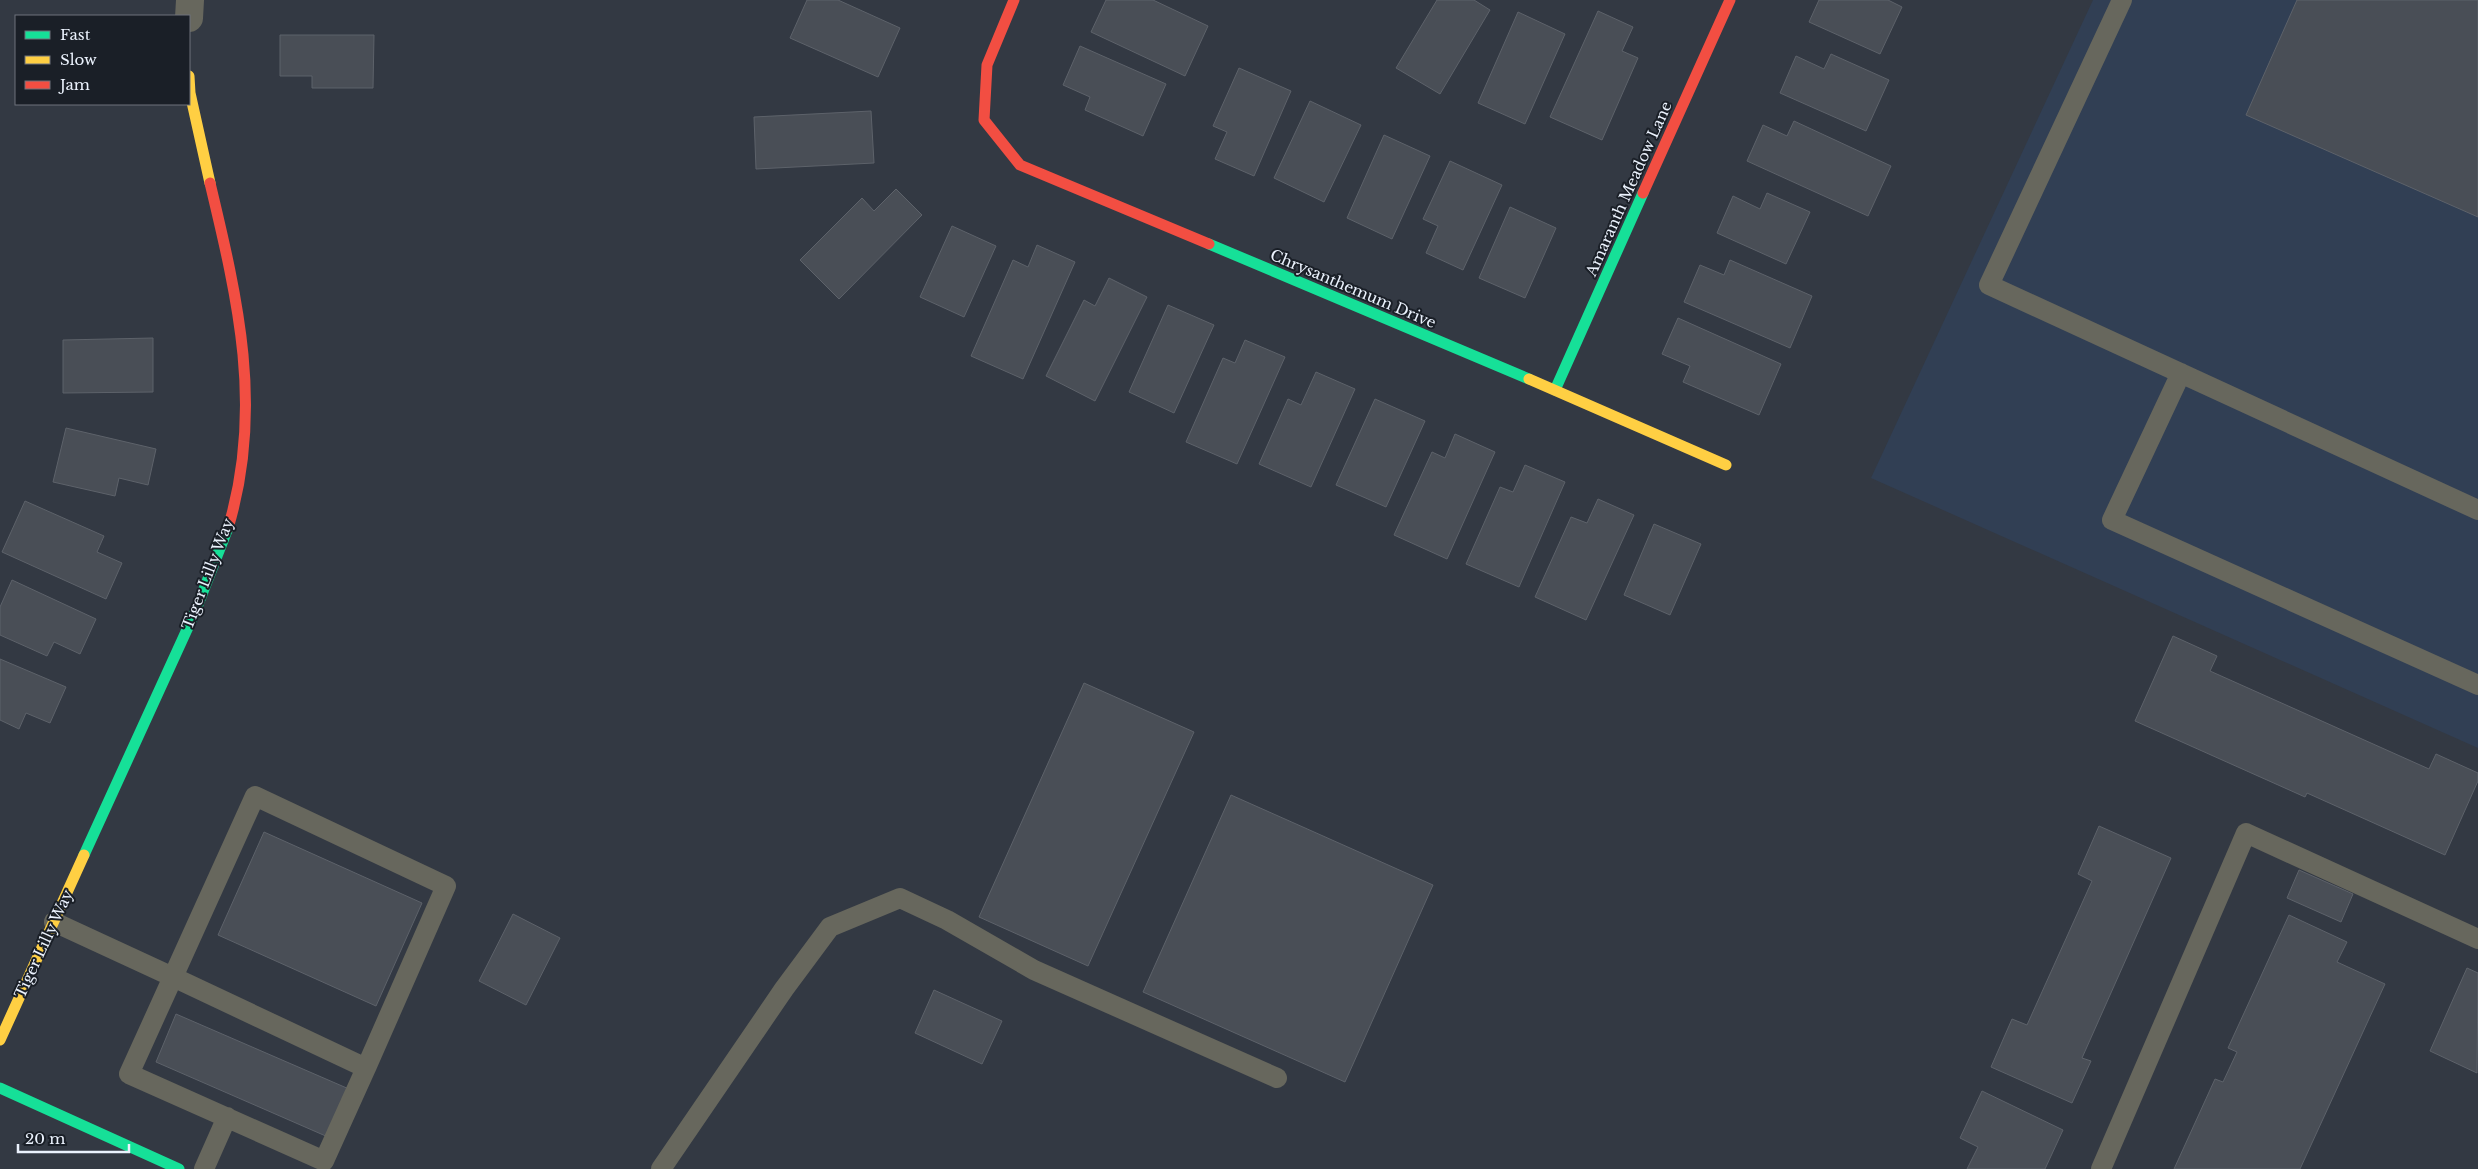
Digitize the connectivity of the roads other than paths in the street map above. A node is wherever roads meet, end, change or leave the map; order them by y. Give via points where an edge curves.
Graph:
1 (190, 0) edge
2 (1014, 0) edge
3 (1730, 0) edge
4 (2122, 0) edge
5 (189, 15) edge
6 (190, 93) edge
7 (2181, 373) junction
8 (1555, 390) junction
9 (1726, 465) dead end
10 (2478, 510) edge
11 (2478, 685) edge
12 (54, 922) junction
13 (2478, 939) edge
14 (173, 977) junction
15 (0, 1040) edge
16 (366, 1068) junction
17 (1277, 1078) dead end
18 (0, 1088) edge
19 (227, 1117) junction
20 (323, 1165) edge
21 (179, 1169) edge
22 (204, 1169) edge
23 (661, 1169) edge
24 (2101, 1169) edge

1 - 5 street
2 - 8 street, Chrysanthemum Drive via 987,65 984,120 1020,165
3 - 8 street, Amaranth Meadow Lane
4 - 7 lane via 1989,285
6 - 12 street, Tiger Lilly Way via 239,309 247,365 248,413 240,480 224,540 195,612
7 - 10 lane
7 - 11 lane via 2112,520
8 - 9 street, Chrysanthemum Drive
12 - 14 lane
12 - 15 street, Tiger Lilly Way
13 - 24 lane via 2246,833
14 - 16 lane
14 - 16 lane via 255,796 446,886
14 - 19 lane via 129,1074
16 - 20 lane
17 - 23 lane via 1034,970 947,920 900,898 830,926
18 - 21 street
19 - 20 lane
19 - 22 lane

